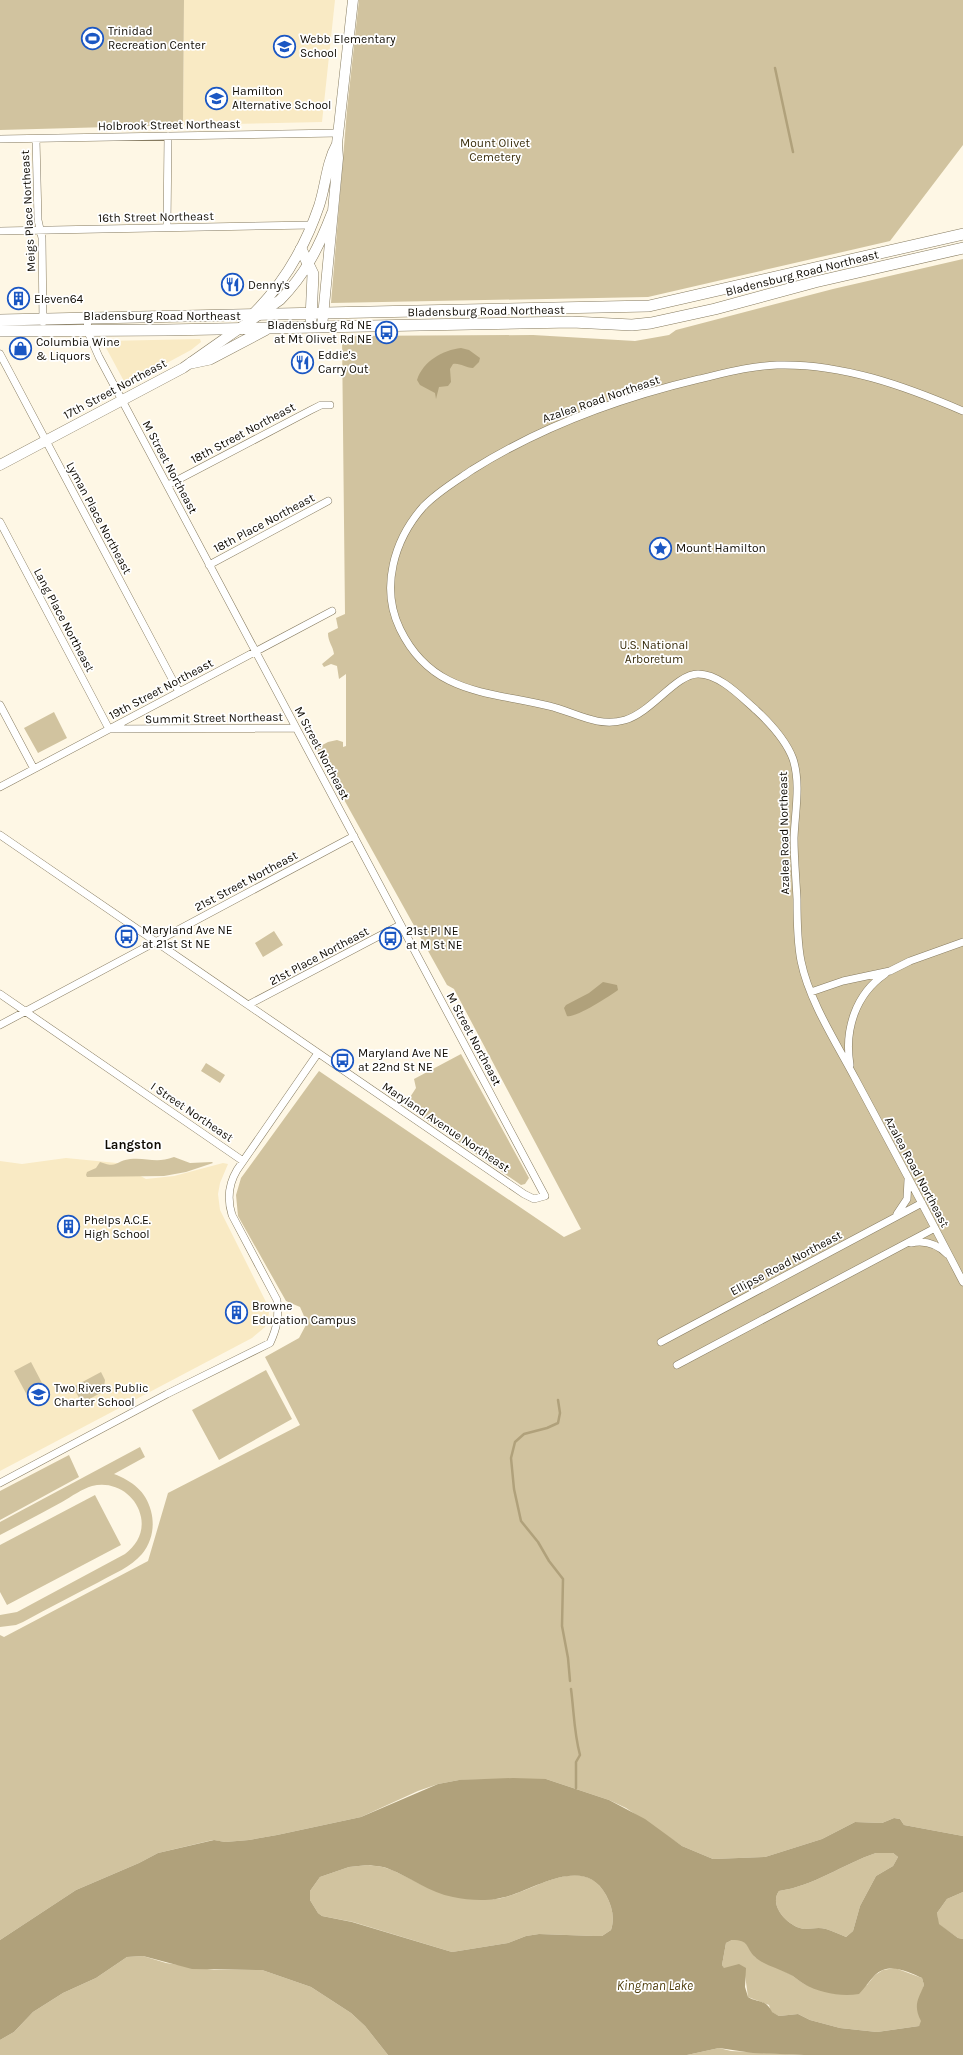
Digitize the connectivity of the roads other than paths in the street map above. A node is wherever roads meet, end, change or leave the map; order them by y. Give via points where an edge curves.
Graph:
1 (352, 0) edge
2 (338, 133) junction
3 (168, 136) junction
4 (36, 139) junction
5 (0, 140) edge
6 (337, 144) junction
7 (332, 213) junction
8 (312, 224) junction
9 (167, 227) junction
10 (40, 230) junction
11 (0, 231) edge
12 (963, 234) edge
13 (934, 241) junction
14 (963, 248) edge
15 (301, 249) junction
16 (938, 253) junction
17 (309, 264) junction
18 (428, 311) junction
19 (464, 311) junction
20 (258, 313) junction
21 (317, 313) junction
22 (0, 320) edge
23 (43, 324) junction
24 (88, 324) junction
25 (464, 324) junction
26 (428, 325) junction
27 (317, 327) junction
28 (238, 329) junction
29 (268, 329) junction
30 (0, 331) edge
31 (0, 354) edge
32 (191, 363) junction
33 (122, 400) junction
34 (330, 405) dead end
35 (963, 411) edge
36 (46, 440) junction
37 (0, 465) edge
38 (168, 485) junction
39 (328, 501) dead end
40 (0, 522) edge
41 (209, 565) junction
42 (332, 612) dead end
43 (255, 652) junction
44 (179, 692) junction
45 (0, 705) edge
46 (296, 728) junction
47 (109, 729) junction
48 (34, 769) junction
49 (0, 787) edge
50 (0, 835) edge
51 (354, 836) junction
52 (400, 925) junction
53 (156, 942) junction
54 (963, 942) edge
55 (890, 971) junction
56 (811, 992) junction
57 (0, 994) edge
58 (248, 1005) junction
59 (25, 1011) junction
60 (0, 1024) edge
61 (318, 1053) junction
62 (852, 1073) junction
63 (243, 1161) junction
64 (908, 1178) junction
65 (544, 1196) joint
66 (922, 1203) junction
67 (892, 1219) junction
68 (935, 1228) junction
69 (905, 1244) junction
70 (949, 1255) junction
71 (963, 1282) edge
72 (661, 1342) dead end
73 (677, 1365) dead end
74 (0, 1482) edge

1 - 2 main road
2 - 3 street, Holbrook Street Northeast
2 - 6 main road
3 - 4 street, Holbrook Street Northeast
3 - 9 street
4 - 5 street, Holbrook Street Northeast
4 - 10 street, Meigs Place Northeast
6 - 7 main road via 338,158
6 - 8 main road via 330,157
7 - 17 main road via 322,241
7 - 21 main road
8 - 9 street, 16th Street Northeast
8 - 15 main road
9 - 10 street, 16th Street Northeast
10 - 11 street, 16th Street Northeast
10 - 23 street, Meigs Place Northeast
12 - 13 main road, Bladensburg Road Northeast
13 - 16 main road
13 - 19 main road, Bladensburg Road Northeast via 649,306
14 - 16 main road, Bladensburg Road Northeast
15 - 17 main road
15 - 20 main road via 290,269
16 - 25 main road, Bladensburg Road Northeast via 651,323
17 - 20 main road via 291,289
17 - 21 main road via 313,274
18 - 19 main road, Bladensburg Road Northeast
18 - 21 main road, Bladensburg Road Northeast
18 - 26 main road
19 - 25 main road
20 - 21 main road, Bladensburg Road Northeast
20 - 24 main road, Bladensburg Road Northeast
20 - 28 main road, 17th Street Northeast
21 - 27 main road
22 - 23 main road, Bladensburg Road Northeast
23 - 24 main road, Bladensburg Road Northeast
23 - 30 main road, Bladensburg Road Northeast
24 - 28 main road, Bladensburg Road Northeast
24 - 33 street, M Street Northeast
25 - 26 main road, Bladensburg Road Northeast
26 - 27 main road, Bladensburg Road Northeast
27 - 29 main road, Bladensburg Road Northeast
28 - 29 main road, Bladensburg Road Northeast
28 - 32 main road, 17th Street Northeast
29 - 32 main road via 210,359
31 - 36 street, Lyman Place Northeast
32 - 33 main road, 17th Street Northeast
33 - 36 main road, 17th Street Northeast
33 - 38 street, M Street Northeast
34 - 38 street, 18th Street Northeast via 321,405
35 - 56 street, Azalea Road Northeast via 877,380 812,366 761,366 674,385 566,421 521,441 484,463 422,508 406,534 394,562 390,596 400,629 424,662 438,674 455,683 496,697 551,706 593,721 608,723 640,714 681,679 700,674 723,683 767,721 787,748 795,770 797,790 794,846 799,945 802,967
36 - 37 main road, 17th Street Northeast
36 - 44 street, Lyman Place Northeast
38 - 41 street, M Street Northeast
39 - 41 street, 18th Place Northeast
40 - 47 street, Lang Place Northeast
41 - 43 street, M Street Northeast
42 - 43 street, 19th Street Northeast
43 - 44 street, 19th Street Northeast
43 - 46 street, M Street Northeast
44 - 47 street, 19th Street Northeast
45 - 48 street
46 - 47 street, Summit Street Northeast
46 - 51 street, M Street Northeast
47 - 48 street, 19th Street Northeast
48 - 49 street, 19th Street Northeast
50 - 53 street, Maryland Avenue Northeast
51 - 52 street, M Street Northeast
51 - 53 street, 21st Street Northeast
52 - 58 street, 21st Place Northeast
52 - 65 street, M Street Northeast
53 - 58 street, Maryland Avenue Northeast
53 - 59 street, 21st Street Northeast
54 - 55 street
55 - 56 street via 843,981
55 - 62 street, Azalea Road Northeast via 868,989 852,1017 849,1045
56 - 62 street, Azalea Road Northeast
57 - 59 street, I Street Northeast
58 - 61 street, Maryland Avenue Northeast
59 - 60 street, 21st Street Northeast
59 - 63 street, I Street Northeast
61 - 63 street
61 - 65 street, Maryland Avenue Northeast via 524,1194 534,1199
62 - 64 street, Azalea Road Northeast
63 - 74 street via 230,1184 228,1198 236,1223 277,1300 277,1326 270,1343
64 - 66 street, Azalea Road Northeast
64 - 67 street via 904,1206
66 - 67 street, Ellipse Road Northeast
66 - 68 street, Azalea Road Northeast
67 - 72 street, Ellipse Road Northeast
68 - 69 street
68 - 70 street, Azalea Road Northeast
69 - 70 street via 930,1243
69 - 73 street
70 - 71 street, Azalea Road Northeast

